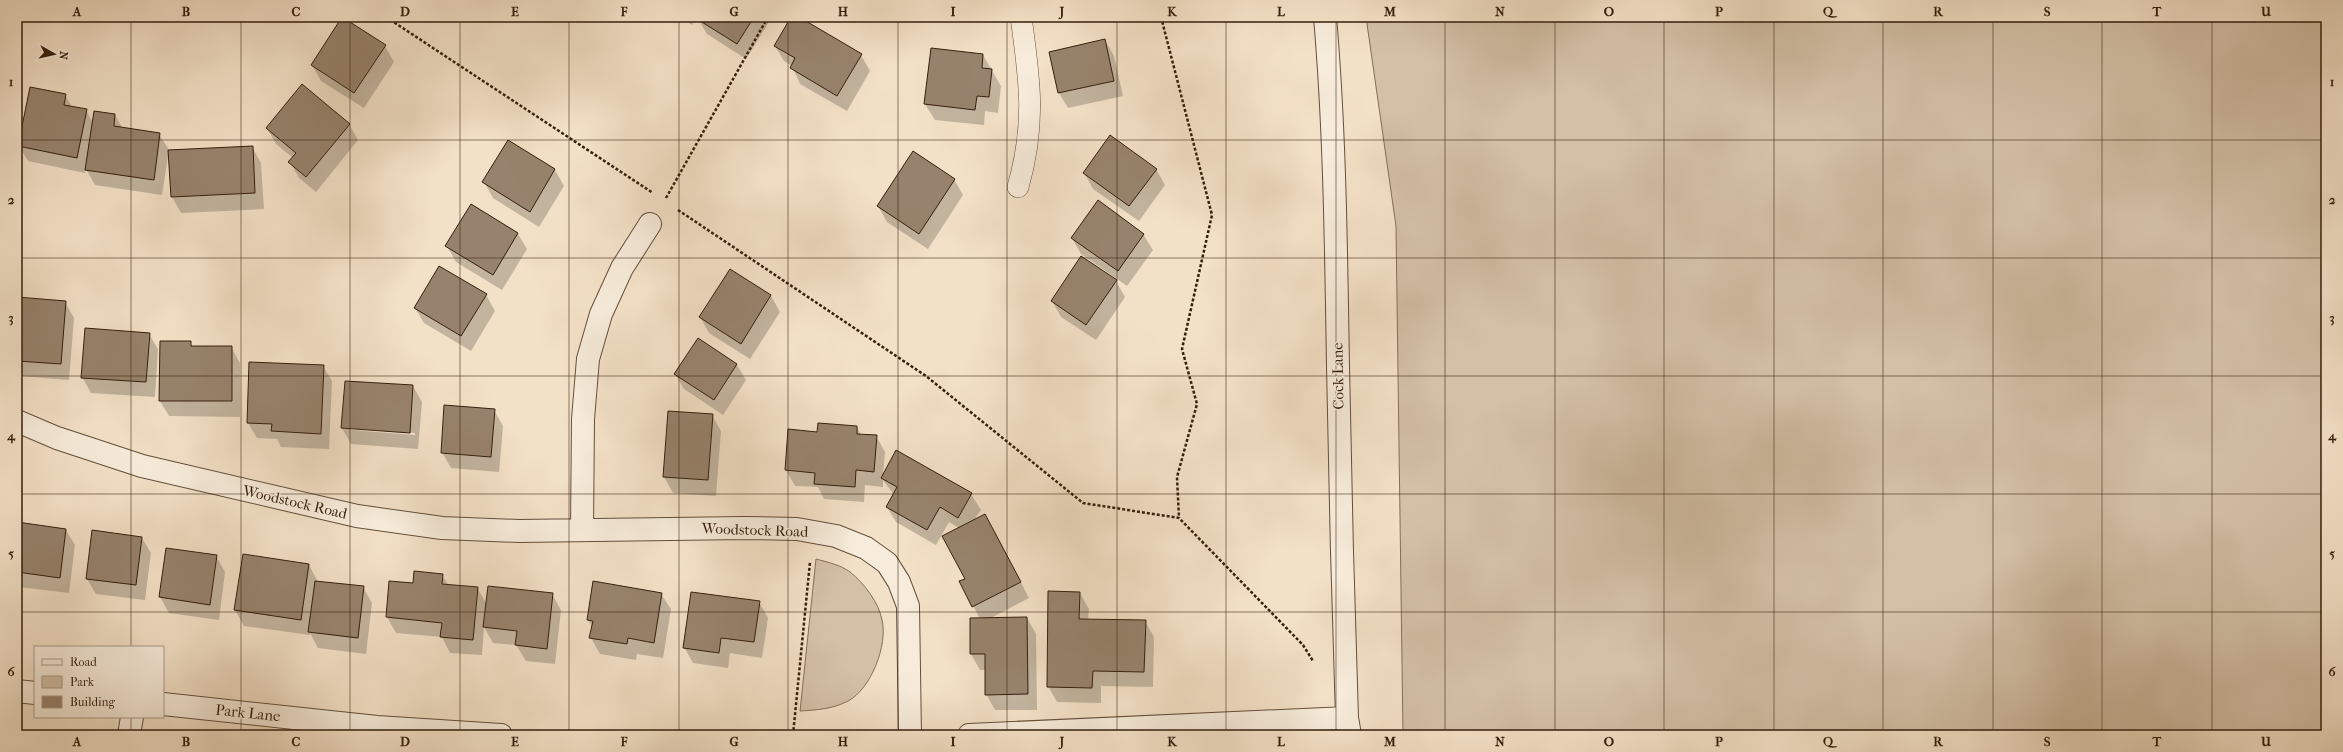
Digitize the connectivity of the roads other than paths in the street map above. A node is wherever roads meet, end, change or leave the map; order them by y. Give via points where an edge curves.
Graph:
1 (1021, 17) edge
2 (1325, 17) edge
3 (1018, 187) dead end
4 (650, 224) road end
5 (17, 421) edge
6 (582, 530) junction
7 (17, 691) edge
8 (34, 692) edge
9 (164, 704) edge
10 (132, 718) edge
11 (1348, 726) edge
12 (477, 734) edge
13 (129, 735) edge
14 (501, 735) edge
15 (910, 735) edge
16 (970, 735) edge

1 - 3 lane via 1031,98 1026,157
2 - 11 street, Cock Lane via 1330,76 1336,240 1341,547
4 - 6 street via 622,268 601,314 588,359 583,419
5 - 6 street, Woodstock Road via 57,438 142,466 357,516 442,528
6 - 15 street, Woodstock Road via 797,529 836,536 866,548 887,563 899,582 908,606
7 - 8 street
9 - 12 street, Park Lane via 377,727
10 - 13 street
11 - 16 street
12 - 14 street, Park Lane

